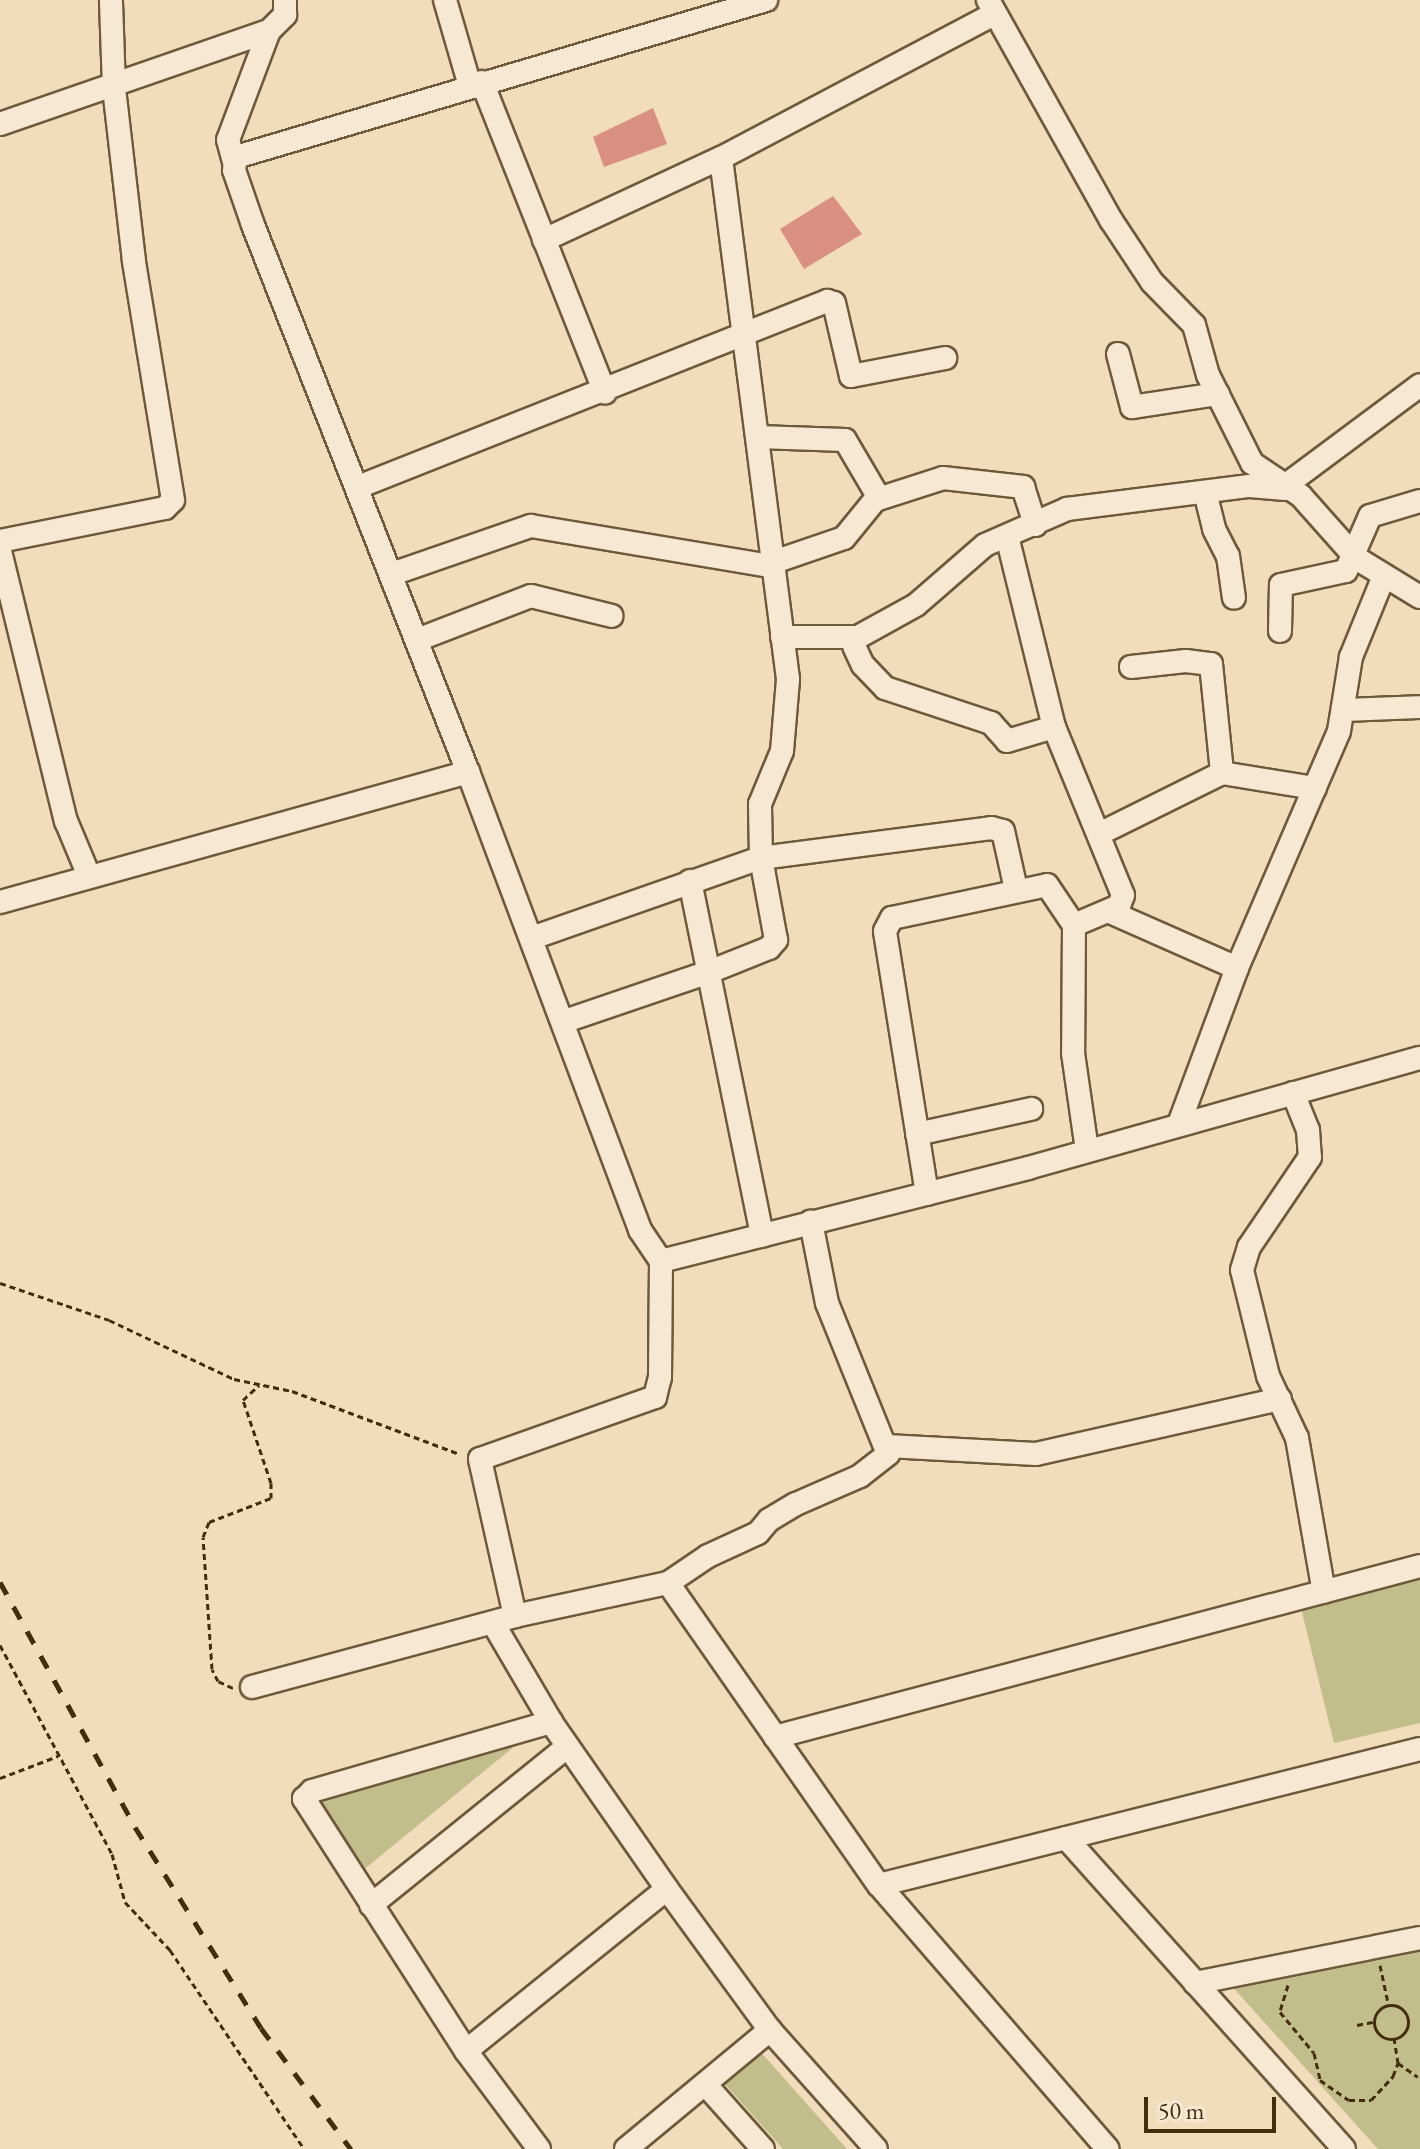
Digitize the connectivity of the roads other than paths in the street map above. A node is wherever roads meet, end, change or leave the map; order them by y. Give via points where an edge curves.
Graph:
1 (111, 0) edge
2 (285, 0) edge
3 (445, 0) edge
4 (766, 0) edge
5 (991, 7) edge
6 (269, 31) junction
7 (476, 84) junction
8 (114, 88) junction
9 (0, 124) edge
10 (721, 158) junction
11 (234, 162) junction
12 (544, 240) junction
13 (745, 335) junction
14 (1118, 354) dead end
15 (945, 358) dead end
16 (1420, 385) edge
17 (605, 393) junction
18 (1218, 394) junction
19 (758, 437) junction
20 (358, 487) junction
21 (1289, 488) junction
22 (1205, 492) junction
23 (879, 498) junction
24 (1420, 501) edge
25 (1035, 525) junction
26 (1007, 536) junction
27 (0, 541) edge
28 (0, 551) edge
29 (1356, 558) junction
30 (774, 564) junction
31 (392, 574) junction
32 (1383, 578) junction
33 (1420, 597) edge
34 (1234, 598) dead end
35 (612, 616) dead end
36 (1280, 631) dead end
37 (782, 637) junction
38 (857, 637) junction
39 (417, 640) junction
40 (1131, 667) dead end
41 (1420, 707) edge
42 (1343, 710) junction
43 (1054, 727) junction
44 (468, 772) junction
45 (1222, 773) junction
46 (1315, 788) junction
47 (1099, 834) junction
48 (761, 858) junction
49 (89, 876) junction
50 (690, 881) junction
51 (1016, 889) junction
52 (0, 902) edge
53 (1110, 912) junction
54 (1074, 925) junction
55 (532, 938) junction
56 (1237, 968) junction
57 (709, 972) junction
58 (565, 1021) junction
59 (1420, 1058) edge
60 (1293, 1093) junction
61 (1031, 1109) dead end
62 (1179, 1124) junction
63 (917, 1134) junction
64 (1087, 1150) junction
65 (927, 1194) junction
66 (811, 1222) junction
67 (762, 1236) junction
68 (661, 1261) junction
69 (1280, 1399) junction
70 (887, 1446) junction
71 (1420, 1566) edge
72 (668, 1583) junction
73 (1324, 1592) junction
74 (515, 1616) junction
75 (493, 1623) junction
76 (252, 1687) road end
77 (551, 1722) junction
78 (775, 1737) junction
79 (567, 1747) junction
80 (1420, 1749) edge
81 (1066, 1838) junction
82 (879, 1885) junction
83 (667, 1889) junction
84 (371, 1905) junction
85 (1420, 1938) edge
86 (1195, 1983) junction
87 (770, 2030) junction
88 (466, 2051) junction
89 (705, 2084) junction
90 (539, 2149) edge
91 (626, 2149) edge
92 (763, 2149) edge
93 (876, 2149) edge
94 (1108, 2149) edge
95 (1344, 2149) edge

1 - 8 street
2 - 6 street via 285,15
3 - 7 street
4 - 7 street
5 - 10 street
5 - 18 street via 1111,220 1152,282 1194,325
6 - 8 street
6 - 11 street via 228,140
7 - 11 street via 245,151
7 - 12 street
8 - 9 street
8 - 27 street via 147,365 173,500 165,508
10 - 12 street
10 - 13 street
11 - 20 street via 253,225
12 - 17 street
13 - 15 street via 831,301 851,376
13 - 17 street
13 - 19 street
14 - 18 street via 1132,407
16 - 21 street
17 - 20 street
18 - 21 street via 1252,463
19 - 23 street via 845,440
19 - 30 street
20 - 31 street
21 - 22 street
21 - 29 street
22 - 25 street via 1067,509
22 - 34 street via 1214,529 1228,556
23 - 25 street via 943,478 1019,486 1025,489
23 - 30 street via 844,538
24 - 29 street via 1370,516
25 - 26 street
26 - 38 street via 977,550 916,605
26 - 43 street
28 - 49 street via 66,821
29 - 32 street
29 - 36 street via 1337,576 1281,585
30 - 31 street via 752,566 531,526
30 - 37 street
31 - 39 street
32 - 33 street
32 - 42 street via 1351,657
35 - 39 street via 531,596
37 - 38 street
37 - 48 street via 788,679 783,746 761,797
38 - 43 street via 854,646 863,665 885,688 991,723 1007,741
39 - 44 street
40 - 45 street via 1179,661 1211,664
41 - 42 street
42 - 46 street
43 - 47 street
44 - 49 street
44 - 55 street
45 - 46 street
45 - 47 street
46 - 56 street
47 - 53 street via 1123,898
48 - 50 street
48 - 51 street via 996,828 1003,831
48 - 57 street via 776,940 769,948
49 - 52 street
50 - 55 street
50 - 57 street
51 - 54 street via 1045,884
51 - 63 street via 885,924
53 - 54 street
53 - 56 street
54 - 64 street via 1073,1053
55 - 58 street
56 - 62 street
57 - 58 street
57 - 67 street
58 - 68 street via 645,1240
59 - 60 street
60 - 62 street
60 - 69 street via 1308,1130 1310,1157 1249,1247 1242,1270 1252,1323
61 - 63 street
62 - 64 street
63 - 65 street
64 - 65 street
65 - 66 street
66 - 67 street
66 - 70 street via 832,1316
67 - 68 street
68 - 74 street via 660,1377 655,1397 480,1459
69 - 70 street via 1036,1454
69 - 73 street via 1307,1478
70 - 72 street via 887,1457 875,1467 796,1504 758,1533 708,1556
71 - 73 street
72 - 74 street
72 - 78 street
73 - 78 street
74 - 75 street
75 - 76 street
75 - 77 street
77 - 79 street
77 - 84 street via 307,1793 305,1803
78 - 82 street
79 - 83 street
79 - 84 street
80 - 81 street
81 - 82 street
81 - 86 street
82 - 94 street
83 - 87 street
83 - 88 street
84 - 88 street
85 - 86 street
86 - 95 street
87 - 89 street
87 - 93 street
88 - 90 street
89 - 91 street
89 - 92 street

